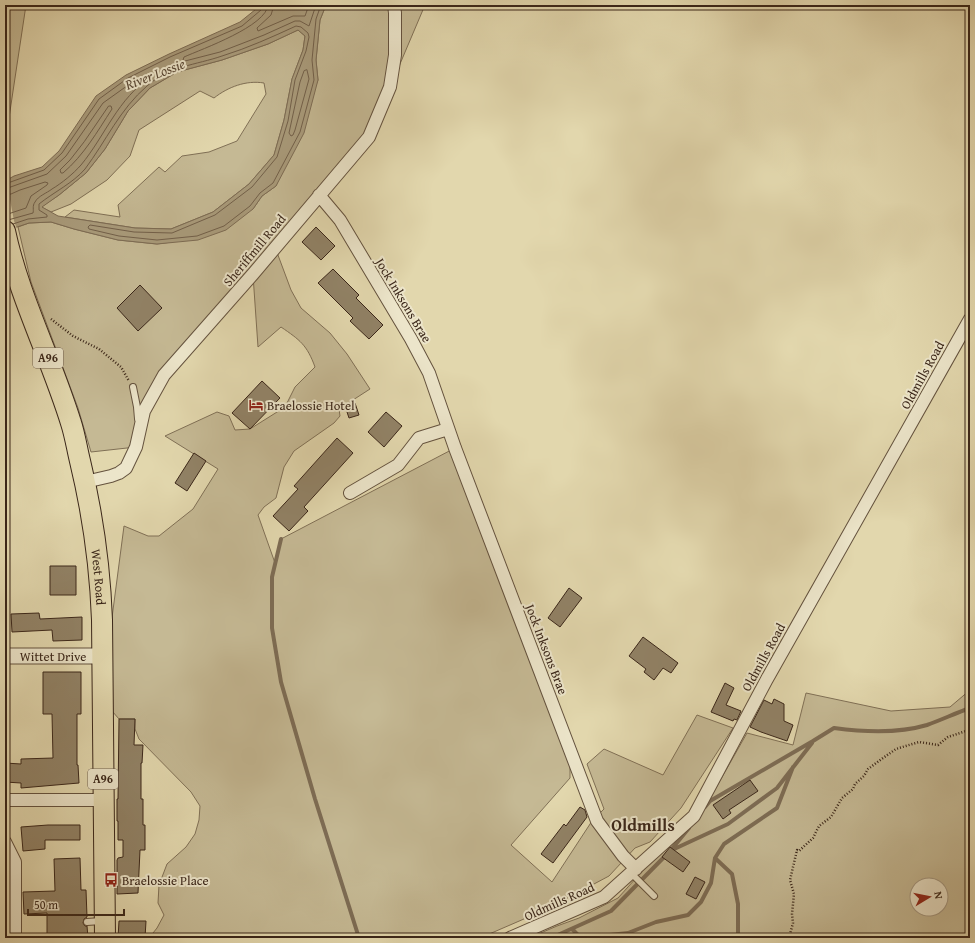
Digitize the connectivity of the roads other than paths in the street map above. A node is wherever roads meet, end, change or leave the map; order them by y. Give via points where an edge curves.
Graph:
1 (394, 5) edge
2 (320, 195) junction
3 (6, 233) edge
4 (970, 319) edge
5 (133, 388) road end
6 (448, 429) junction
7 (139, 435) junction
8 (85, 482) junction
9 (350, 493) dead end
10 (5, 656) edge
11 (102, 656) junction
12 (5, 800) edge
13 (103, 800) junction
14 (5, 842) edge
15 (634, 873) junction
16 (654, 896) dead end
17 (10, 897) edge
18 (99, 927) edge
19 (15, 938) edge
20 (510, 938) edge

1 - 2 street, Sheriffmill Road via 395,55 390,87 369,137
2 - 6 street, Jock Inksons Brae via 340,220 411,339 429,373
2 - 7 street, Sheriffmill Road via 164,375 144,411
3 - 8 highway, West Road / A96 via 21,285 71,423
4 - 15 street, Oldmills Road via 767,678 694,816
5 - 7 lane
6 - 9 street via 419,438 398,465
6 - 15 street, Jock Inksons Brae via 597,821
7 - 8 street, Sheriffmill Road via 126,468 111,476
8 - 11 highway, West Road / A96 via 100,571
10 - 11 street, Wittet Drive
11 - 13 highway, West Road / A96
12 - 13 street
13 - 18 highway, West Road / A96
14 - 17 street via 15,862
15 - 16 lane
15 - 20 street, Oldmills Road via 604,897
17 - 19 street

